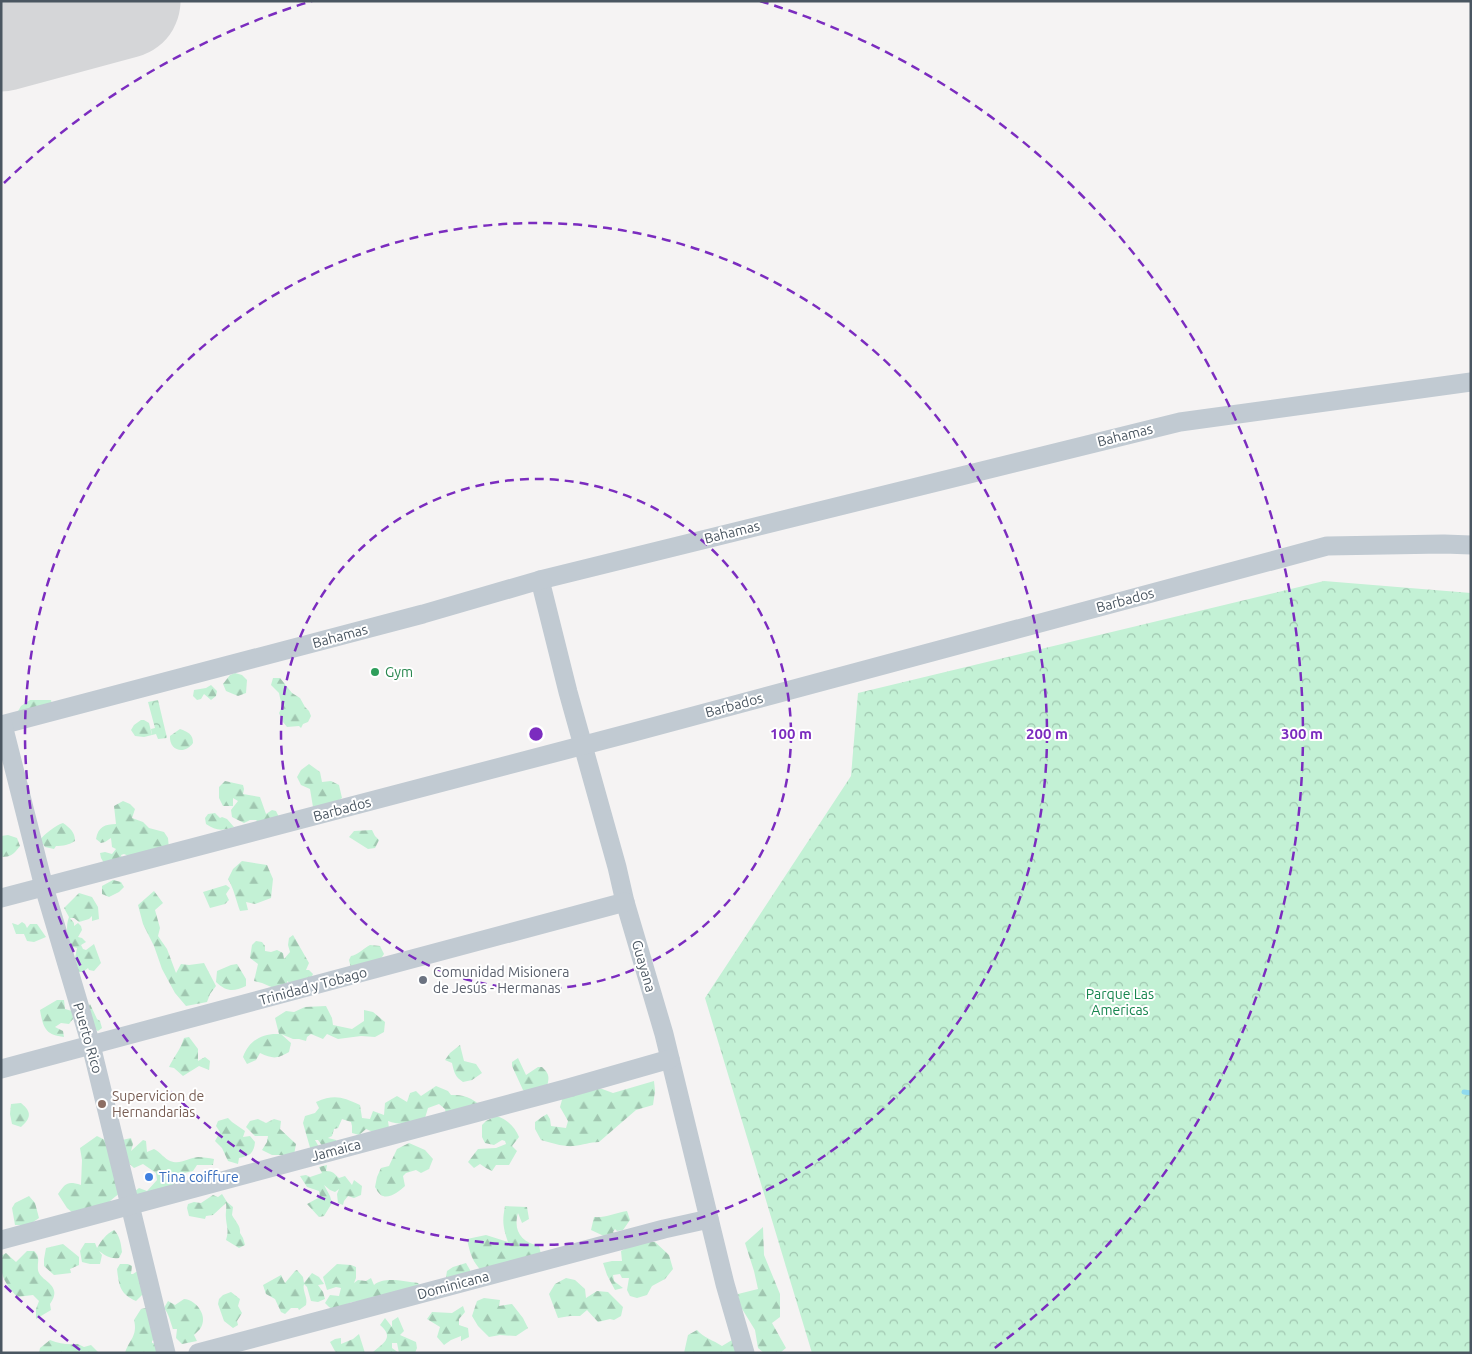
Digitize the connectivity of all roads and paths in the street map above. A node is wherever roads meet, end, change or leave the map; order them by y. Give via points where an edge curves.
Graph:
1 (1471, 382) edge
2 (1471, 545) edge
3 (540, 580) junction
4 (2, 725) edge
5 (583, 745) junction
6 (44, 887) junction
7 (1, 898) edge
8 (625, 902) junction
9 (91, 1045) junction
10 (670, 1059) junction
11 (1, 1069) edge
12 (130, 1205) junction
13 (708, 1219) junction
14 (1, 1240) edge
15 (166, 1353) edge
16 (198, 1353) edge
17 (745, 1353) edge

1 - 3 street, Bahamas via 1180,422
2 - 5 street, Barbados via 1328,546
3 - 4 street, Bahamas
3 - 5 street, Guayana
4 - 6 street, Puerto Rico
5 - 6 street, Barbados
5 - 8 street, Guayana
6 - 7 street, Barbados
6 - 9 street, Puerto Rico
8 - 9 street, Trinidad y Tobago
8 - 10 street, Guayana
9 - 11 street, Trinidad y Tobago
9 - 12 street, Puerto Rico
10 - 12 street, Jamaica
10 - 13 street, Guayana
12 - 14 street, Jamaica
12 - 15 street, Puerto Rico
13 - 16 street, Dominicana
13 - 17 street, Guayana

